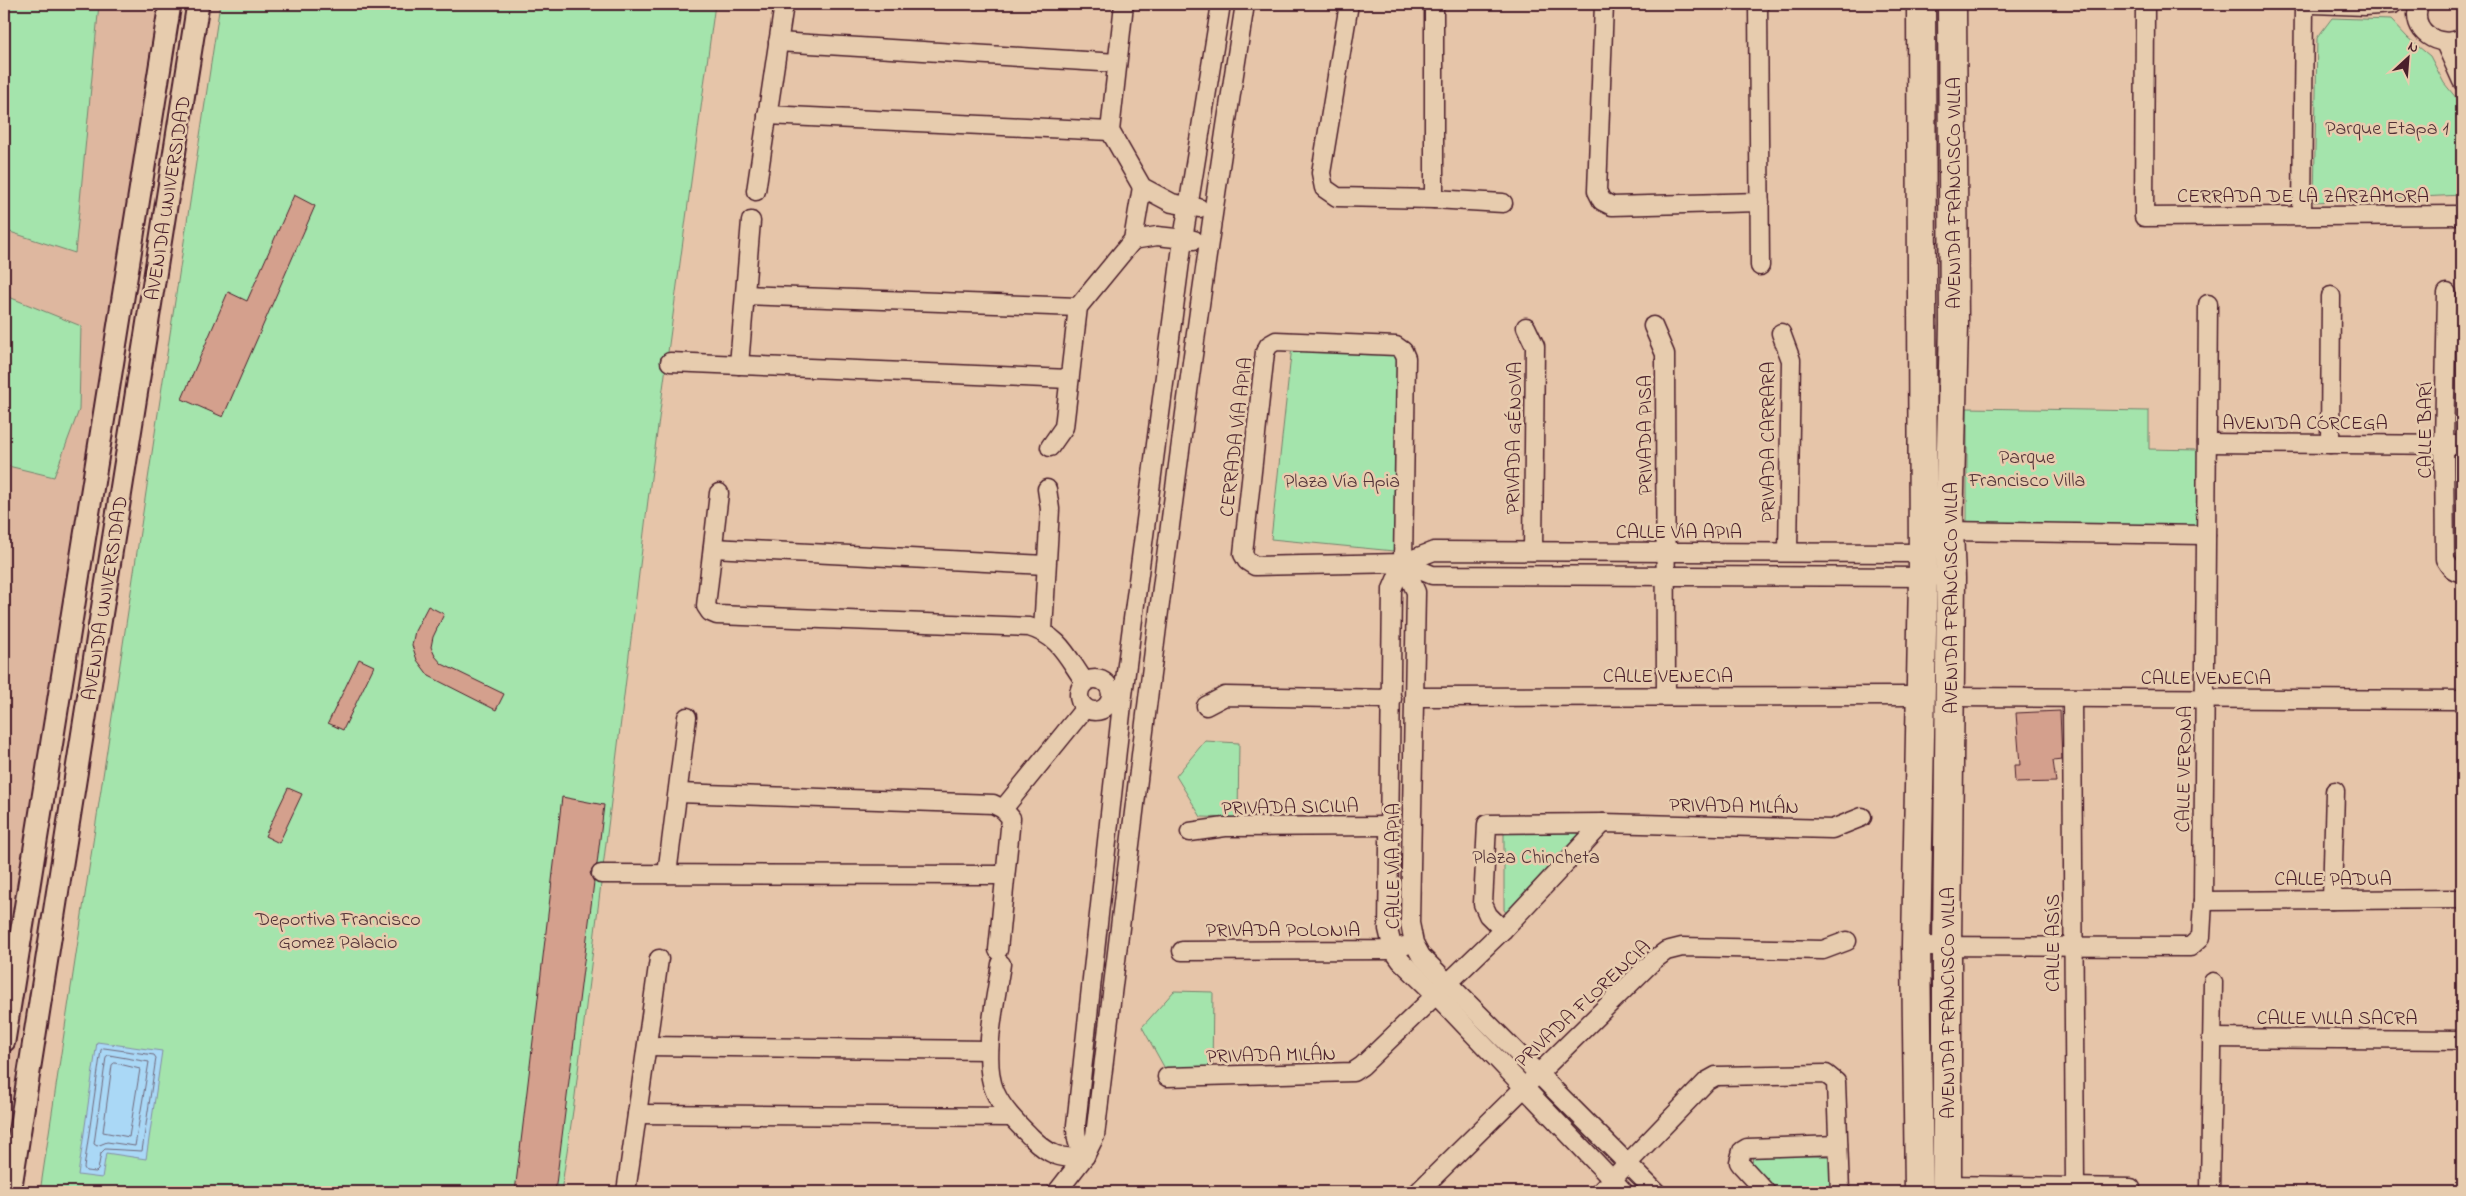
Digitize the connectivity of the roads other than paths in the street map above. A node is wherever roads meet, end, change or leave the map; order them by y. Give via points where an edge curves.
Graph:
1 (170, 4) edge
2 (198, 4) edge
3 (784, 4) edge
4 (1124, 4) edge
5 (1221, 4) edge
6 (1245, 4) edge
7 (1349, 4) edge
8 (1434, 4) edge
9 (1604, 4) edge
10 (1758, 4) edge
11 (1921, 4) edge
12 (1952, 4) edge
13 (2145, 4) edge
14 (2304, 4) edge
15 (2313, 4) edge
16 (2393, 4) edge
17 (2419, 4) edge
18 (2462, 38) edge
19 (778, 42) junction
20 (2445, 43) junction
21 (1117, 63) junction
22 (2462, 81) edge
23 (768, 115) junction
24 (1110, 131) junction
25 (1142, 186) junction
26 (756, 191) dead end
27 (1434, 199) junction
28 (1760, 202) junction
29 (1503, 203) dead end
30 (1189, 207) junction
31 (1212, 210) junction
32 (2302, 215) junction
33 (2462, 215) edge
34 (751, 221) dead end
35 (1183, 239) junction
36 (1133, 240) junction
37 (1207, 242) junction
38 (1760, 266) dead end
39 (2447, 292) dead end
40 (745, 295) junction
41 (2331, 296) dead end
42 (2208, 304) dead end
43 (1078, 307) junction
44 (1954, 325) junction
45 (1653, 326) dead end
46 (1922, 326) junction
47 (1526, 327) dead end
48 (1781, 333) dead end
49 (670, 362) dead end
50 (739, 365) junction
51 (1069, 379) junction
52 (2207, 443) junction
53 (2330, 444) junction
54 (2444, 444) junction
55 (2462, 445) edge
56 (1050, 447) dead end
57 (1048, 490) dead end
58 (720, 493) dead end
59 (1949, 531) junction
60 (2206, 535) junction
61 (713, 548) junction
62 (1533, 551) junction
63 (1666, 552) junction
64 (1788, 552) junction
65 (1403, 563) junction
66 (1046, 565) junction
67 (1923, 565) junction
68 (2456, 569) edge
69 (1666, 576) junction
70 (1951, 578) junction
71 (1043, 631) junction
72 (64, 670) junction
73 (92, 674) junction
74 (1084, 682) junction
75 (1117, 695) junction
76 (1666, 696) junction
77 (1922, 696) junction
78 (1949, 696) junction
79 (1415, 697) junction
80 (1148, 698) junction
81 (2072, 698) junction
82 (2205, 698) junction
83 (1392, 699) junction
84 (2462, 700) edge
85 (1206, 706) dead end
86 (1085, 708) junction
87 (687, 717) dead end
88 (678, 792) junction
89 (2335, 792) dead end
90 (1003, 809) junction
91 (1862, 816) dead end
92 (1603, 823) junction
93 (1390, 826) junction
94 (1190, 832) dead end
95 (601, 874) dead end
96 (667, 874) junction
97 (1005, 875) junction
98 (2462, 899) edge
99 (2332, 900) junction
100 (2203, 901) junction
101 (1503, 930) junction
102 (1847, 941) dead end
103 (1414, 943) junction
104 (1947, 945) junction
105 (2074, 945) junction
106 (1916, 946) junction
107 (1392, 950) junction
108 (1182, 951) dead end
109 (659, 959) dead end
110 (1448, 980) junction
111 (2213, 982) dead end
112 (1436, 995) junction
113 (2212, 1038) junction
114 (2462, 1040) edge
115 (4, 1041) edge
116 (647, 1046) junction
117 (4, 1047) edge
118 (31, 1049) junction
119 (989, 1050) junction
120 (1539, 1072) junction
121 (1167, 1077) dead end
122 (1523, 1088) junction
123 (637, 1114) junction
124 (1011, 1117) junction
125 (1838, 1145) junction
126 (1085, 1156) junction
127 (1628, 1164) junction
128 (1612, 1188) edge
129 (2075, 1188) junction
130 (2132, 1188) dead end
131 (1947, 1189) edge
132 (10, 1192) edge
133 (626, 1192) edge
134 (1057, 1192) edge
135 (1418, 1192) edge
136 (1656, 1192) edge
137 (1766, 1192) edge
138 (1840, 1192) edge
139 (1919, 1192) edge
140 (2210, 1192) edge

1 - 72 street, AVENIDA UNIVERSIDAD
2 - 73 street, AVENIDA UNIVERSIDAD
3 - 19 street
4 - 21 street
5 - 30 street
6 - 31 street
7 - 27 street via 1321,173 1324,188 1337,197
8 - 27 street
9 - 28 street via 1597,191 1602,200 1612,206
10 - 28 street
11 - 46 main road, AVENIDA FRANCISCO VILLA
12 - 44 main road, AVENIDA FRANCISCO VILLA
13 - 32 street, CERRADA DE LA ZARZAMORA via 2144,217
14 - 32 street
15 - 16 street
17 - 20 street via 2417,18 2420,28 2427,36
18 - 20 street
19 - 21 street
19 - 23 street
20 - 22 street
21 - 24 street
23 - 24 street
23 - 26 street
24 - 25 street
25 - 30 street via 1172,204
25 - 36 street
27 - 29 street
28 - 38 street
30 - 31 street
30 - 35 street
31 - 37 street
32 - 33 street, CERRADA DE LA ZARZAMORA
34 - 40 street
35 - 36 street via 1157,236
35 - 37 street
35 - 75 street
36 - 43 street
37 - 80 street
39 - 54 street, CALLE BARÍ
40 - 43 street
40 - 50 street
41 - 53 street
42 - 52 street, CALLE VERONA
43 - 51 street
44 - 46 main road
44 - 59 main road, AVENIDA FRANCISCO VILLA
45 - 63 street, PRIVADA PISA via 1664,354
46 - 67 main road, AVENIDA FRANCISCO VILLA
47 - 62 street, PRIVADA GÉNOVA via 1535,346
48 - 64 street, PRIVADA CARRARA via 1790,360
49 - 50 street
50 - 51 street
51 - 56 street via 1064,427
52 - 53 street, AVENIDA CÓRCEGA
52 - 60 street, CALLE VERONA
53 - 54 street, AVENIDA CÓRCEGA
54 - 55 street, AVENIDA CÓRCEGA
54 - 68 street, CALLE BARÍ via 2445,559
57 - 66 street via 1050,509
58 - 61 street
59 - 60 street
59 - 67 street
59 - 70 main road, AVENIDA FRANCISCO VILLA
60 - 82 street, CALLE VERONA
61 - 66 street
61 - 71 street via 706,606 717,615 1029,627
62 - 63 street, CALLE VÍA APIA
62 - 65 street, CALLE VÍA APIA via 1434,551
63 - 64 street, CALLE VÍA APIA
63 - 69 street, PRIVADA PISA
64 - 67 street, CALLE VÍA APIA
65 - 65 street, CERRADA VÍA APIA via 1406,358 1403,351 1396,346 1276,340 1265,352 1243,554 1255,566
65 - 69 street, CALLE VÍA APIA via 1432,575
65 - 79 street, CALLE VÍA APIA via 1416,592
65 - 83 street, CALLE VÍA APIA via 1392,589
66 - 71 street
67 - 69 street, CALLE VÍA APIA
67 - 70 street, CALLE VÍA APIA
67 - 77 main road, AVENIDA FRANCISCO VILLA
69 - 76 street, PRIVADA PISA
70 - 78 main road, AVENIDA FRANCISCO VILLA
71 - 74 street via 1055,639
72 - 73 street
72 - 115 street, AVENIDA UNIVERSIDAD
73 - 118 street, AVENIDA UNIVERSIDAD
74 - 75 street via 1102,680
74 - 86 street via 1078,692
75 - 80 street
75 - 86 street via 1102,709
75 - 126 street via 1076,1125 1078,1146
76 - 77 street, CALLE VENECIA
76 - 79 street, CALLE VENECIA
77 - 106 main road, AVENIDA FRANCISCO VILLA
78 - 81 street, CALLE VENECIA
78 - 104 main road, AVENIDA FRANCISCO VILLA
79 - 103 street, CALLE VÍA APIA via 1410,923
80 - 126 street via 1095,1136
81 - 82 street, CALLE VENECIA
81 - 105 street, CALLE ASÍS
82 - 84 street, CALLE VENECIA
82 - 100 street, CALLE VERONA
83 - 85 street via 1225,696
83 - 93 street, CALLE VÍA APIA
86 - 90 street
87 - 88 street
88 - 90 street via 993,804
88 - 96 street
89 - 99 street
90 - 97 street via 1011,818
91 - 92 street, PRIVADA MILÁN via 1832,829
92 - 101 street, PRIVADA MILÁN
92 - 101 street, PRIVADA MILÁN via 1486,824 1483,904 1488,915
93 - 94 street, PRIVADA SICILIA via 1225,827
93 - 107 street, CALLE VÍA APIA via 1388,929
95 - 96 street
96 - 97 street
97 - 119 street
98 - 99 street, CALLE PADUA
99 - 100 street, CALLE PADUA
100 - 105 street, CALLE VERONA via 2201,937 2190,947
101 - 110 street, PRIVADA MILÁN
102 - 120 street, PRIVADA FLORENCIA via 1823,950 1682,948 1666,951
103 - 107 street, PRIVADA POLONIA
103 - 110 street, CALLE VÍA APIA via 1421,956
104 - 105 street
104 - 106 street
104 - 131 main road, AVENIDA FRANCISCO VILLA
105 - 129 street, CALLE ASÍS
106 - 139 main road, AVENIDA FRANCISCO VILLA
107 - 108 street, PRIVADA POLONIA
107 - 112 street, CALLE VÍA APIA
109 - 116 street
110 - 112 street, PRIVADA MILÁN
110 - 120 street, CALLE VÍA APIA
111 - 113 street
112 - 121 street, PRIVADA MILÁN via 1353,1072
112 - 122 street, CALLE VÍA APIA
113 - 114 street, CALLE VILLA SACRA
113 - 140 street
116 - 119 street
116 - 123 street
117 - 118 street
118 - 132 street, AVENIDA UNIVERSIDAD
119 - 124 street via 988,1072
120 - 122 street, PRIVADA FLORENCIA
120 - 127 street, CALLE VÍA APIA
122 - 128 street, CALLE VÍA APIA
122 - 135 street, PRIVADA FLORENCIA
123 - 124 street
123 - 133 street
124 - 126 street via 1050,1153 1071,1159
125 - 127 street via 1836,1082 1831,1076 1723,1074 1707,1081
125 - 137 street via 1747,1148 1739,1156 1742,1166
125 - 138 street
126 - 134 street
127 - 128 street
127 - 136 street, CALLE VÍA APIA
129 - 130 street
129 - 131 street

